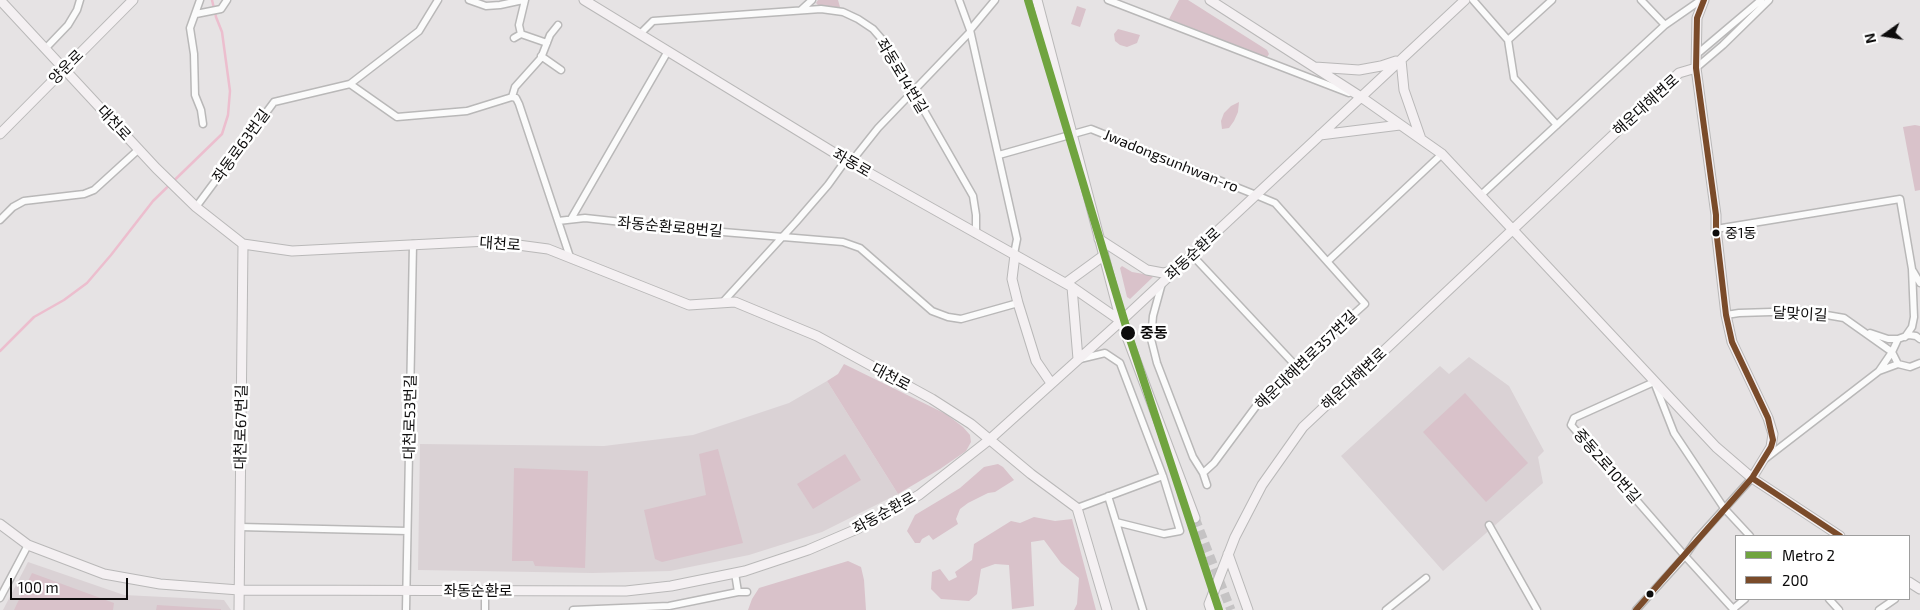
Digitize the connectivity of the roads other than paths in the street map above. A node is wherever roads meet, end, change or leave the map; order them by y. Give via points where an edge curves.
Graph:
1 (0, 0) edge
2 (80, 0) edge
3 (133, 0) edge
4 (200, 0) edge
5 (227, 0) edge
6 (438, 0) edge
7 (469, 0) edge
8 (524, 0) edge
9 (584, 0) edge
10 (812, 0) edge
11 (959, 0) edge
12 (996, 0) edge
13 (1037, 0) edge
14 (1108, 0) edge
15 (1210, 0) edge
16 (1465, 0) edge
17 (1474, 0) edge
18 (1552, 0) edge
19 (1641, 0) edge
20 (1702, 0) edge
21 (1761, 0) edge
22 (1769, 0) edge
23 (801, 10) junction
24 (196, 14) junction
25 (1665, 25) junction
26 (558, 26) dead end
27 (970, 31) junction
28 (521, 34) junction
29 (640, 34) junction
30 (514, 38) dead end
31 (1508, 40) junction
32 (547, 43) junction
33 (45, 49) junction
34 (668, 51) junction
35 (541, 56) junction
36 (1696, 56) junction
37 (1401, 60) junction
38 (1312, 66) junction
39 (1696, 68) junction
40 (64, 69) junction
41 (561, 70) dead end
42 (1679, 73) junction
43 (350, 84) junction
44 (913, 92) junction
45 (512, 97) junction
46 (1361, 97) junction
47 (203, 124) dead end
48 (1400, 125) junction
49 (1556, 125) junction
50 (0, 134) edge
51 (1073, 135) junction
52 (1320, 135) junction
53 (1422, 139) junction
54 (139, 149) junction
55 (1442, 154) junction
56 (999, 155) junction
57 (848, 161) junction
58 (1256, 195) junction
59 (1482, 195) junction
60 (196, 207) junction
61 (571, 219) junction
62 (0, 220) edge
63 (558, 221) junction
64 (1716, 229) junction
65 (1513, 230) junction
66 (976, 234) junction
67 (783, 236) junction
68 (1099, 239) junction
69 (243, 244) junction
70 (412, 244) junction
71 (1014, 254) junction
72 (1192, 254) junction
73 (1103, 256) junction
74 (570, 257) junction
75 (1328, 261) junction
76 (1912, 269) junction
77 (1176, 270) junction
78 (1920, 282) edge
79 (1162, 283) junction
80 (1069, 285) junction
81 (722, 303) junction
82 (1018, 303) junction
83 (1726, 314) junction
84 (1121, 321) junction
85 (1864, 331) junction
86 (1901, 338) junction
87 (1920, 340) edge
88 (1892, 352) junction
89 (1078, 360) junction
90 (1920, 363) edge
91 (1898, 364) junction
92 (1296, 366) junction
93 (1913, 367) junction
94 (1879, 370) junction
95 (1920, 372) edge
96 (1654, 382) junction
97 (1051, 383) junction
98 (989, 440) junction
99 (1761, 463) junction
100 (1203, 473) junction
101 (1163, 476) junction
102 (1752, 478) junction
103 (1207, 485) dead end
104 (1108, 496) junction
105 (1077, 508) junction
106 (1724, 508) junction
107 (1195, 518) tunnel mouth
108 (1116, 522) junction
109 (0, 524) edge
110 (1489, 525) dead end
111 (240, 527) junction
112 (407, 531) junction
113 (1749, 535) edge
114 (1838, 535) edge
115 (28, 545) junction
116 (1228, 554) junction
117 (1685, 556) junction
118 (735, 573) junction
119 (1426, 578) dead end
120 (239, 590) junction
121 (406, 590) junction
122 (485, 591) junction
123 (738, 592) junction
124 (748, 592) dead end
125 (0, 598) edge
126 (1744, 600) edge
127 (1830, 600) edge
128 (1893, 600) edge
129 (239, 610) edge
130 (406, 610) edge
131 (485, 610) edge
132 (573, 610) edge
133 (1108, 610) edge
134 (1142, 610) edge
135 (1211, 610) edge
136 (1248, 610) edge
137 (1386, 610) edge
138 (1537, 610) edge
139 (1636, 610) edge
140 (1734, 610) edge
141 (1839, 610) edge
142 (1880, 610) edge

1 - 33 street, 대천로
2 - 33 street via 68,25
3 - 40 street, 양운로
4 - 24 street
5 - 24 street via 221,10
6 - 43 street, 좌동로63번길 via 419,31
7 - 8 street via 486,6
8 - 28 street via 519,25
9 - 29 street, 좌동로
10 - 23 street
11 - 27 street
12 - 27 street
13 - 51 street
14 - 46 street
15 - 38 street
16 - 37 street, 좌동순환로
17 - 31 street
18 - 31 street
19 - 25 street
20 - 25 street
20 - 36 street via 1697,18
21 - 36 street
22 - 39 street
23 - 29 street, 좌동로14번길 via 654,21
23 - 44 street, 좌동로14번길 via 843,12 873,29 886,44
24 - 47 street via 190,28 195,95
25 - 49 street
26 - 32 street
27 - 44 street
27 - 56 street
28 - 30 street
28 - 32 street
29 - 34 street, 좌동로
31 - 49 street via 1514,78
32 - 35 street
33 - 40 street, 대천로
34 - 57 street, 좌동로
34 - 61 street
35 - 41 street
35 - 45 street via 515,87
36 - 39 street
36 - 42 street
37 - 38 street via 1359,70
37 - 46 street, 좌동순환로
37 - 53 street via 1404,90
38 - 46 street
39 - 42 street, 해운대해변로
39 - 64 street
40 - 50 street, 양운로
40 - 54 street, 대천로
42 - 65 street, 해운대해변로
43 - 45 street via 397,117 467,111
43 - 60 street, 좌동로63번길 via 274,102
44 - 57 street
44 - 66 street, 좌동로14번길 via 973,196
45 - 63 street via 520,104
46 - 48 street
46 - 52 street, 좌동순환로
48 - 52 street
48 - 53 street
49 - 59 street
51 - 56 street, Jwadongsunhwan-ro
51 - 58 street, Jwadongsunhwan-ro via 1091,129
51 - 68 street
52 - 58 street, 좌동순환로
53 - 55 street
54 - 60 street, 대천로
54 - 62 street via 94,190 24,201
55 - 59 street
55 - 75 street
56 - 71 street via 1017,239
57 - 66 street, 좌동로
57 - 67 street
58 - 72 street, 좌동순환로
58 - 75 street via 1275,203
59 - 65 street
60 - 69 street, 대천로
61 - 63 street, 좌동순환로8번길
61 - 67 street, 좌동순환로8번길
63 - 74 street
64 - 76 street via 1900,200
64 - 83 street
65 - 96 street
65 - 116 street, 해운대해변로 via 1303,427 1262,485
66 - 71 street, 좌동로
67 - 81 street
67 - 82 street, 좌동순환로8번길 via 842,242 860,248 932,310 948,317 961,319
68 - 73 street
68 - 77 street via 1147,270 1163,273
69 - 70 street, 대천로 via 292,251
69 - 111 street, 대천로67번길
70 - 74 street, 대천로 via 504,242 548,249
70 - 112 street, 대천로53번길
71 - 80 street, 좌동로
71 - 82 street via 1012,278
72 - 77 street, 좌동순환로
72 - 92 street
73 - 80 street
73 - 84 street
74 - 81 street, 대천로 via 689,305
75 - 92 street, 해운대해변로357번길 via 1365,304
76 - 78 street
76 - 86 street via 1914,317 1912,326
77 - 79 street, 좌동순환로
79 - 84 street, 좌동순환로
79 - 100 street via 1151,339 1193,457
80 - 84 street, 좌동로
80 - 89 street
81 - 98 street, 대천로 via 735,302 817,336 932,399
82 - 97 street via 1036,361
83 - 85 street, 달맞이길 via 1803,311 1844,318
83 - 99 street via 1739,360 1773,434 1771,447
84 - 89 street, 좌동순환로
84 - 107 street
85 - 86 street via 1888,339
85 - 88 street, 달맞이길
86 - 87 street via 1916,336
86 - 88 street
88 - 91 street
88 - 94 street
89 - 97 street, 좌동순환로
89 - 101 street via 1105,353 1120,363
90 - 93 street
91 - 93 street
91 - 94 street
92 - 100 street, 해운대해변로357번길 via 1257,405
93 - 95 street
94 - 99 street
96 - 102 street via 1716,447
96 - 106 street via 1674,433
96 - 117 street, 중동2로10번길 via 1574,418 1572,425
97 - 98 street, 좌동순환로
98 - 105 street, 대천로
98 - 118 street, 좌동순환로 via 919,495 857,529 808,550
99 - 102 street
100 - 103 street
101 - 104 street
101 - 108 street via 1180,531 1164,534
102 - 106 street
102 - 114 street
104 - 105 street
104 - 108 street
105 - 133 street
106 - 113 street
106 - 117 street
108 - 134 street
109 - 115 street, 좌동순환로
110 - 138 street
111 - 112 street
111 - 120 street, 대천로67번길
112 - 121 street, 대천로53번길
115 - 120 street, 좌동순환로 via 104,574 160,584
115 - 125 street
116 - 135 street, 해운대해변로 via 1209,604
116 - 136 street
117 - 139 street
117 - 140 street
118 - 122 street, 좌동순환로 via 626,591
118 - 123 street
119 - 137 street
120 - 121 street, 좌동순환로
120 - 129 street, 대천로67번길
121 - 122 street, 좌동순환로
121 - 130 street
122 - 131 street
123 - 124 street
123 - 132 street via 668,606
126 - 140 street
127 - 141 street
128 - 142 street

